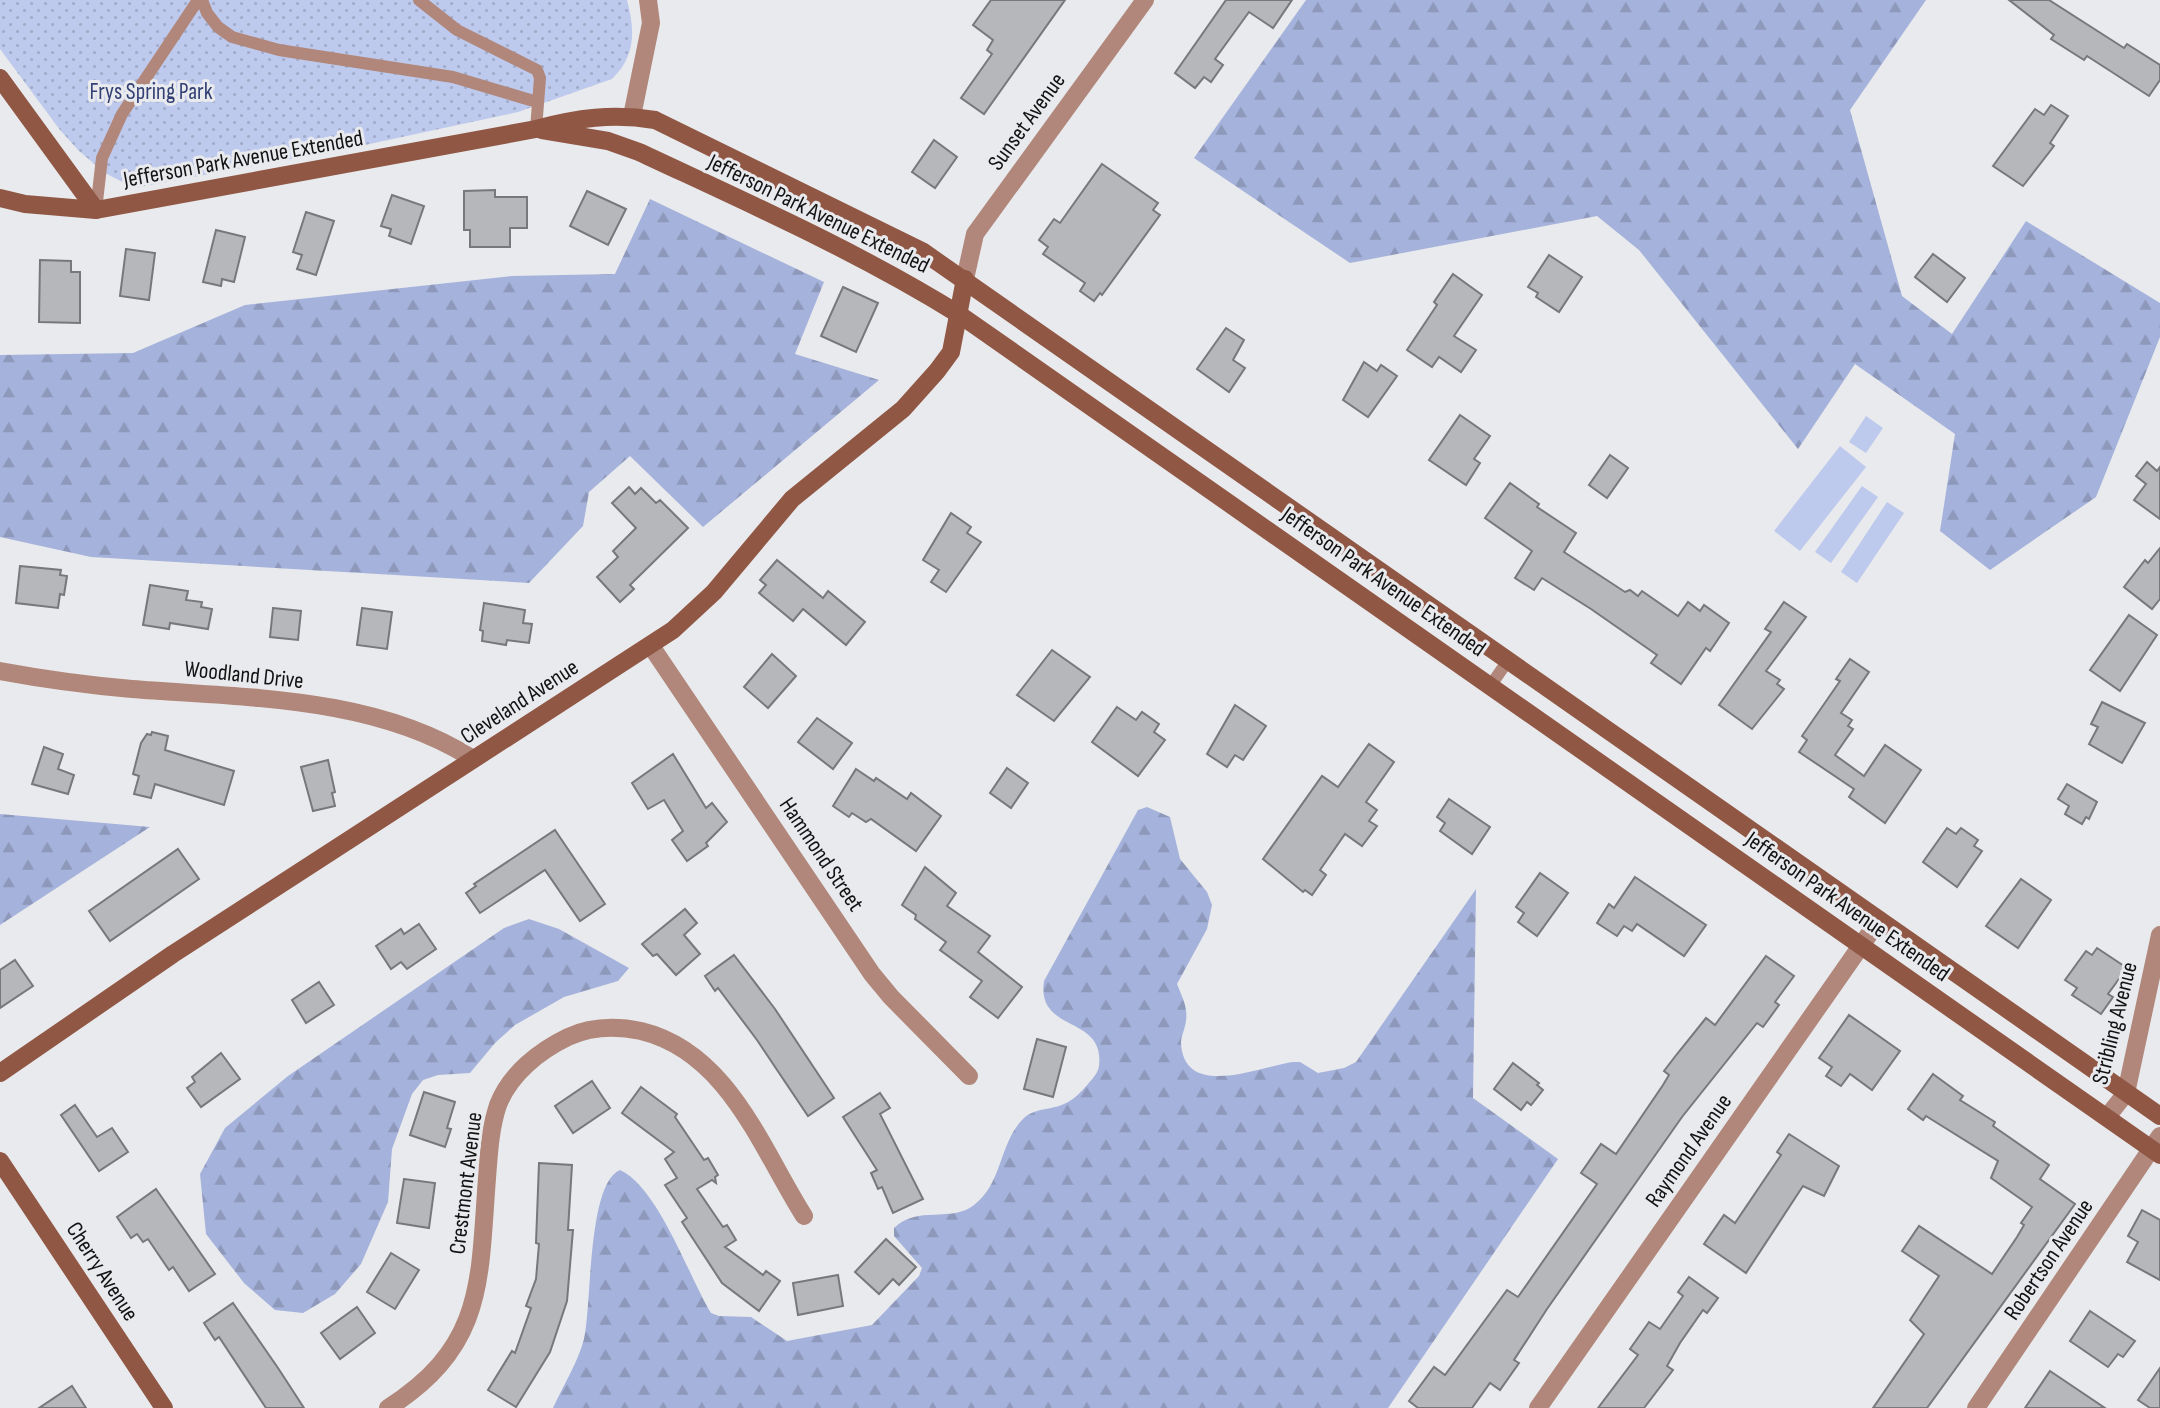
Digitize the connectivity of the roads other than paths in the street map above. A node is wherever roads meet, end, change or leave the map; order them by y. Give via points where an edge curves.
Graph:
1 (200, 0) edge
2 (419, 0) edge
3 (648, 0) edge
4 (1145, 0) edge
5 (0, 78) edge
6 (537, 102) junction
7 (632, 116) junction
8 (536, 129) junction
9 (0, 198) edge
10 (96, 210) junction
11 (965, 279) junction
12 (960, 315) junction
13 (651, 646) junction
14 (1509, 659) junction
15 (0, 671) edge
16 (1491, 685) junction
17 (473, 759) junction
18 (1879, 920) junction
19 (2160, 935) edge
20 (1860, 946) junction
21 (0, 1073) edge
22 (969, 1076) dead end
23 (2126, 1093) junction
24 (2160, 1116) edge
25 (2107, 1117) junction
26 (2157, 1146) edge
27 (0, 1161) edge
28 (804, 1216) dead end
29 (164, 1408) edge
30 (388, 1408) edge
31 (1538, 1408) edge
32 (1976, 1408) edge

1 - 6 lane via 212,20 232,37 279,50 453,76
1 - 10 lane via 122,114 102,158
2 - 6 lane via 457,30 537,71
3 - 7 street via 651,23
4 - 11 street, Sunset Avenue via 975,234
5 - 10 street
6 - 8 lane
7 - 8 street, Jefferson Park Avenue Extended via 588,117
7 - 11 street, Jefferson Park Avenue Extended via 655,120 693,138 922,251
8 - 10 street, Jefferson Park Avenue Extended
8 - 12 street, Jefferson Park Avenue Extended via 608,141 639,152 830,240
9 - 10 street, Jefferson Park Avenue Extended
11 - 12 street, Cleveland Avenue
11 - 14 street, Jefferson Park Avenue Extended
12 - 13 street, Cleveland Avenue via 951,352 903,409 792,499 714,592
12 - 16 street, Jefferson Park Avenue Extended
13 - 17 street, Cleveland Avenue
13 - 22 street, Hammond Street via 872,975
14 - 16 lane
14 - 18 street, Jefferson Park Avenue Extended
15 - 17 street, Woodland Drive via 318,707 415,728
16 - 20 street, Jefferson Park Avenue Extended
17 - 21 street, Cleveland Avenue
18 - 20 street, Raymond Avenue
18 - 23 street, Jefferson Park Avenue Extended
19 - 23 street, Stribling Avenue
20 - 25 street, Jefferson Park Avenue Extended
20 - 31 street, Raymond Avenue
23 - 24 street, Jefferson Park Avenue Extended
23 - 25 street, Stribling Avenue
25 - 26 street, Jefferson Park Avenue Extended
26 - 32 street, Robertson Avenue
27 - 29 street, Cherry Avenue
28 - 30 street, Crestmont Avenue via 730,1093 704,1063 652,1034 622,1027 576,1034 552,1044 513,1079 491,1126 479,1278 465,1329 430,1377

